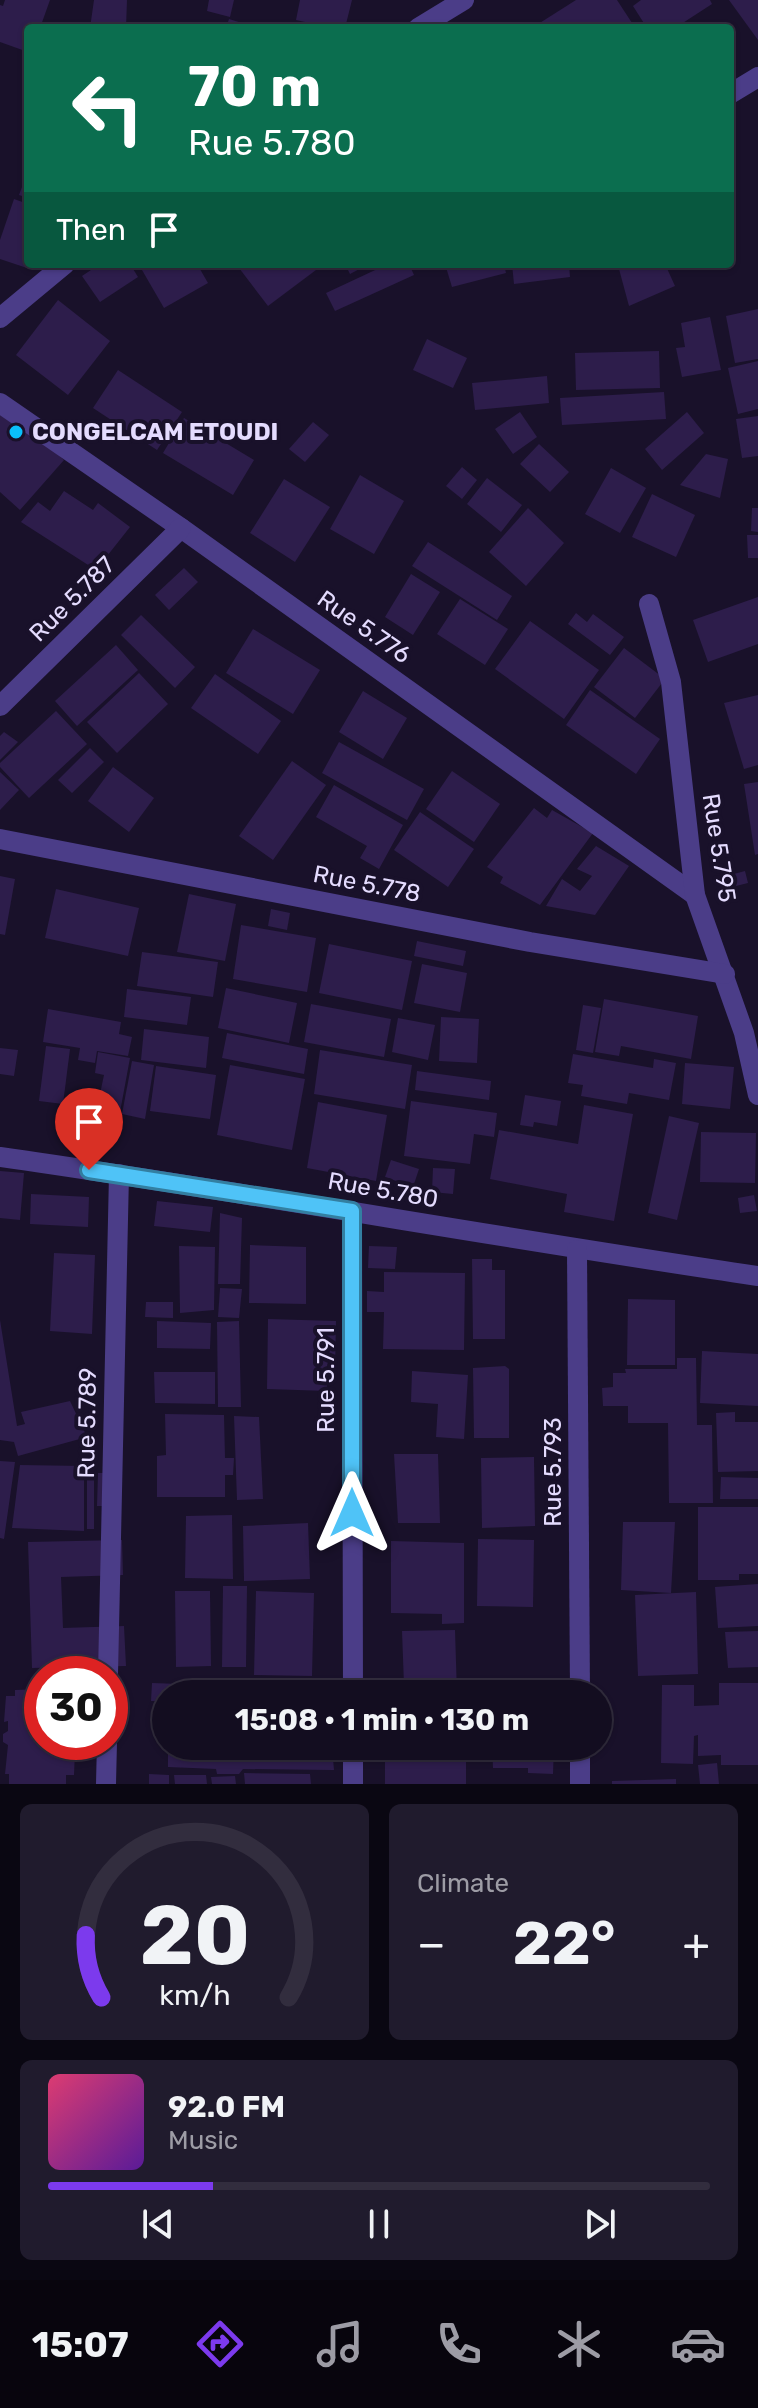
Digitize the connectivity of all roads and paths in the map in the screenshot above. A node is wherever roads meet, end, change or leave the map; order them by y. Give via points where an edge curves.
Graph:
1 (464, 0) edge
2 (425, 24) edge
3 (758, 77) edge
4 (734, 92) edge
5 (60, 268) edge
6 (0, 318) edge
7 (0, 403) edge
8 (181, 528) junction
9 (649, 604) dead end
10 (0, 706) edge
11 (0, 839) edge
12 (695, 895) junction
13 (725, 974) junction
14 (758, 1095) edge
15 (0, 1157) edge
16 (119, 1174) junction
17 (352, 1211) junction
18 (577, 1250) junction
19 (758, 1276) edge
20 (108, 1656) edge
21 (353, 1680) edge
22 (580, 1680) edge
23 (107, 1760) edge
24 (353, 1760) edge
25 (580, 1760) edge
26 (106, 1784) edge
27 (353, 1784) edge
28 (580, 1784) edge

1 - 2 street
3 - 4 street
5 - 6 street
7 - 8 street, Rue 5.776
8 - 10 street, Rue 5.787
8 - 12 street, Rue 5.776
9 - 12 street, Rue 5.795 via 671,682
11 - 13 street, Rue 5.778 via 530,942
12 - 13 street, Rue 5.795
13 - 14 street, Rue 5.795
15 - 16 street, Rue 5.780
16 - 17 street, Rue 5.780
16 - 20 street, Rue 5.789
17 - 18 street, Rue 5.780
17 - 21 street, Rue 5.791
18 - 19 street, Rue 5.780
18 - 22 street, Rue 5.793
23 - 26 street
24 - 27 street
25 - 28 street

